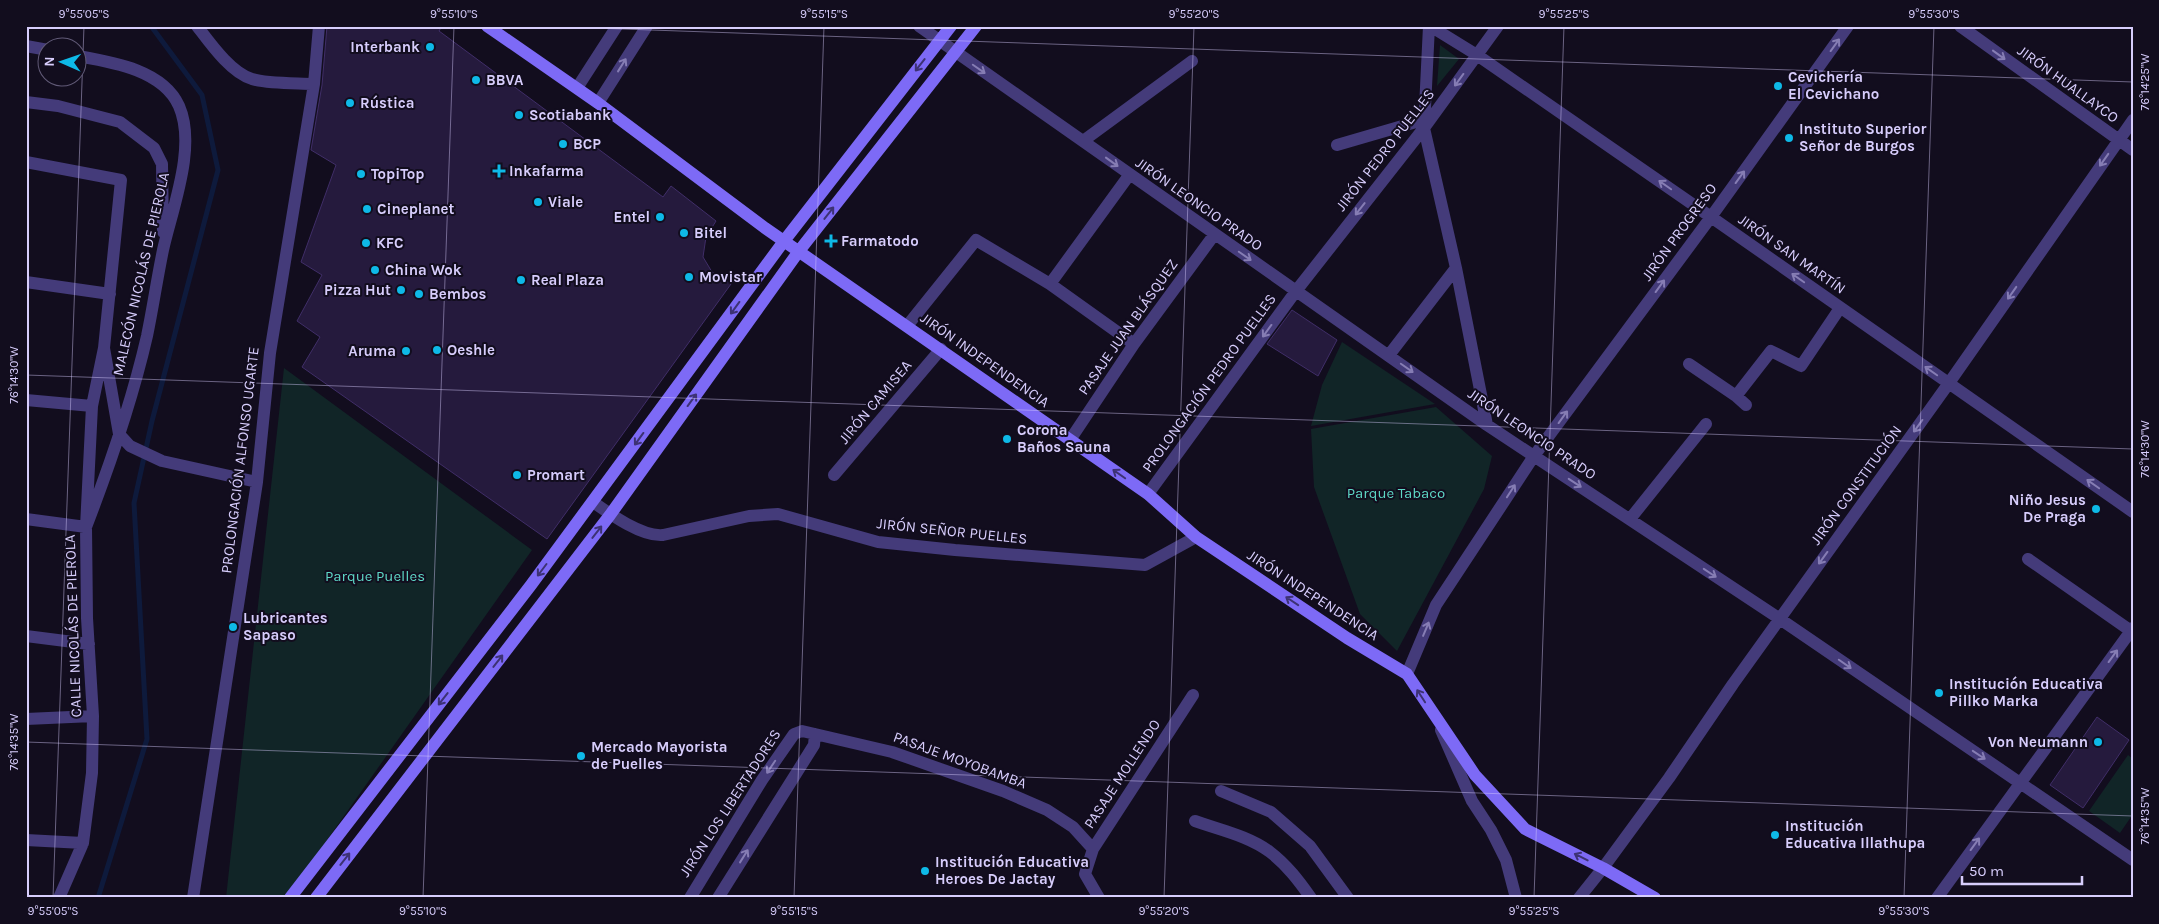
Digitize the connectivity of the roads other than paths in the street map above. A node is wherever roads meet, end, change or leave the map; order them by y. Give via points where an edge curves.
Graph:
1 (196, 26) edge
2 (318, 26) edge
3 (488, 26) edge
4 (617, 26) edge
5 (647, 26) edge
6 (919, 26) edge
7 (950, 26) edge
8 (976, 26) edge
9 (1430, 26) edge
10 (1498, 26) edge
11 (1848, 26) edge
12 (1960, 26) edge
13 (939, 41) junction
14 (954, 52) junction
15 (1477, 55) junction
16 (88, 59) edge
17 (1192, 61) dead end
18 (314, 84) junction
19 (576, 88) junction
20 (26, 102) edge
21 (598, 103) junction
22 (2133, 120) edge
23 (1423, 124) junction
24 (2118, 140) junction
25 (1083, 141) junction
26 (1337, 145) dead end
27 (2133, 150) edge
28 (26, 162) edge
29 (1130, 174) junction
30 (1711, 217) junction
31 (1214, 235) junction
32 (784, 240) junction
33 (799, 251) junction
34 (163, 252) junction
35 (1456, 268) junction
36 (26, 282) edge
37 (1050, 284) junction
38 (1296, 291) junction
39 (110, 294) junction
40 (1840, 308) junction
41 (907, 326) junction
42 (1134, 344) junction
43 (104, 348) junction
44 (941, 349) junction
45 (1389, 355) junction
46 (1689, 364) dead end
47 (1949, 384) junction
48 (1736, 396) junction
49 (26, 400) edge
50 (1746, 405) dead end
51 (92, 406) junction
52 (1706, 424) dead end
53 (1487, 425) junction
54 (119, 434) junction
55 (1070, 440) junction
56 (1534, 456) junction
57 (834, 475) dead end
58 (257, 482) junction
59 (1148, 494) junction
60 (593, 502) junction
61 (2133, 512) edge
62 (610, 514) junction
63 (26, 519) edge
64 (1630, 519) junction
65 (86, 527) junction
66 (1196, 537) junction
67 (2028, 559) dead end
68 (1780, 619) junction
69 (2132, 630) edge
70 (26, 636) edge
71 (89, 644) junction
72 (1407, 674) junction
73 (1193, 695) dead end
74 (93, 716) junction
75 (1434, 716) junction
76 (26, 719) edge
77 (802, 731) joint
78 (815, 734) junction
79 (2020, 783) junction
80 (1221, 791) dead end
81 (1195, 821) dead end
82 (26, 840) edge
83 (83, 843) junction
84 (1093, 848) junction
85 (2133, 860) edge
86 (1603, 868) junction
87 (58, 898) edge
88 (193, 898) edge
89 (290, 898) edge
90 (316, 898) edge
91 (690, 898) edge
92 (718, 898) edge
93 (1099, 898) edge
94 (1312, 898) edge
95 (1348, 898) edge
96 (1516, 898) edge
97 (1578, 898) edge
98 (1655, 898) edge
99 (1937, 898) edge

1 - 18 street via 242,75 253,80
2 - 18 street, PROLONGACIÓN ALFONSO UGARTE
3 - 19 street, JIRÓN INDEPENDENCIA
4 - 19 street
21 -> 5 street
6 - 13 street, JIRÓN LEONCIO PRADO
7 - 13 street
8 - 14 street
9 - 15 street, JIRÓN SAN MARTÍN
9 - 23 street
10 - 15 street, JIRÓN PEDRO PUELLES
30 -> 11 street, JIRÓN PROGRESO
12 -> 24 street, JIRÓN HUALLAYCO
13 - 14 street, JIRÓN LEONCIO PRADO
13 -> 32 street
14 -> 25 street, JIRÓN LEONCIO PRADO
33 -> 14 street
15 -> 23 street, JIRÓN PEDRO PUELLES
30 -> 15 street, JIRÓN SAN MARTÍN
16 - 34 street, MALECÓN NICOLÁS DE PIEROLA via 136,71 165,86 179,106 185,155
17 - 25 street
18 - 58 street, PROLONGACIÓN ALFONSO UGARTE via 270,353
19 - 21 street, JIRÓN INDEPENDENCIA
20 - 34 street via 58,106 120,122 154,148 162,164
21 - 32 street, JIRÓN INDEPENDENCIA
22 - 24 street, JIRÓN CONSTITUCIÓN
23 - 26 street
23 - 35 street
23 -> 38 street, JIRÓN PEDRO PUELLES
24 - 27 street, JIRÓN HUALLAYCO
24 -> 47 street, JIRÓN CONSTITUCIÓN
25 -> 29 street, JIRÓN LEONCIO PRADO
28 - 39 street, CALLE NICOLÁS DE PIEROLA via 121,180
29 - 31 street, JIRÓN LEONCIO PRADO
29 - 37 street
40 -> 30 street, JIRÓN SAN MARTÍN
56 -> 30 street, JIRÓN PROGRESO
31 -> 38 street, JIRÓN LEONCIO PRADO
31 - 42 street, PASAJE JUAN BLÁSQUEZ
32 - 33 street, JIRÓN INDEPENDENCIA
32 -> 60 street
33 - 41 street, JIRÓN INDEPENDENCIA
62 -> 33 street
34 - 54 street, MALECÓN NICOLÁS DE PIEROLA via 147,336
35 - 45 street
35 - 53 street
36 - 39 street
37 - 41 street via 976,240
37 - 42 street
38 - 45 street, JIRÓN LEONCIO PRADO
38 -> 59 street, PROLONGACIÓN PEDRO PUELLES
39 - 43 street, CALLE NICOLÁS DE PIEROLA
47 -> 40 street, JIRÓN SAN MARTÍN
40 - 48 street via 1800,366 1771,350
41 - 44 street, JIRÓN INDEPENDENCIA
42 - 55 street, PASAJE JUAN BLÁSQUEZ
43 - 51 street, CALLE NICOLÁS DE PIEROLA
43 - 54 street, CALLE NICOLÁS DE PIEROLA
44 - 55 street, JIRÓN INDEPENDENCIA
44 - 57 street, JIRÓN CAMISEA
45 -> 53 street, JIRÓN LEONCIO PRADO
46 - 48 street
61 -> 47 street, JIRÓN SAN MARTÍN
47 -> 68 street, JIRÓN CONSTITUCIÓN
48 - 50 street
49 - 51 street
51 - 65 street, CALLE NICOLÁS DE PIEROLA
52 - 64 street
53 - 56 street, JIRÓN LEONCIO PRADO
54 - 58 street via 130,446 162,461
54 - 65 street, MALECÓN NICOLÁS DE PIEROLA
59 -> 55 street, JIRÓN INDEPENDENCIA
56 -> 64 street, JIRÓN LEONCIO PRADO
72 -> 56 street, JIRÓN PROGRESO via 1436,606
58 - 88 street, PROLONGACIÓN ALFONSO UGARTE
59 - 66 street, JIRÓN INDEPENDENCIA
60 - 62 street, JIRÓN SEÑOR PUELLES
60 -> 89 street
62 - 66 street, JIRÓN SEÑOR PUELLES via 653,536 749,516 778,514 878,542 1145,565
90 -> 62 street
63 - 65 street
64 -> 68 street, JIRÓN LEONCIO PRADO
65 - 71 street, CALLE NICOLÁS DE PIEROLA
72 -> 66 street, JIRÓN INDEPENDENCIA
67 - 69 street
68 -> 79 street, JIRÓN LEONCIO PRADO
68 - 86 street, JIRÓN CONSTITUCIÓN
79 -> 69 street
70 - 71 street
71 - 74 street, CALLE NICOLÁS DE PIEROLA
75 -> 72 street, JIRÓN INDEPENDENCIA
73 - 84 street, PASAJE MOLLENDO
74 - 76 street
74 - 83 street, CALLE NICOLÁS DE PIEROLA via 92,773
86 -> 75 street, JIRÓN INDEPENDENCIA via 1525,829 1475,775
75 - 96 street via 1472,801 1506,860
77 - 78 street, PASAJE MOYOBAMBA
77 -> 91 street, JIRÓN LOS LIBERTADORES via 794,734 762,780
78 - 84 street, PASAJE MOYOBAMBA via 892,752 1003,791 1046,810 1073,827
92 -> 78 street via 814,745
79 - 85 street, JIRÓN LEONCIO PRADO
99 -> 79 street
80 - 95 street via 1271,812 1310,846
81 - 94 street via 1269,851 1291,871
82 - 83 street
83 - 87 street, CALLE NICOLÁS DE PIEROLA
84 - 93 street, PASAJE MOLLENDO via 1085,874
86 - 97 street, JIRÓN CONSTITUCIÓN
86 - 98 street, JIRÓN INDEPENDENCIA

